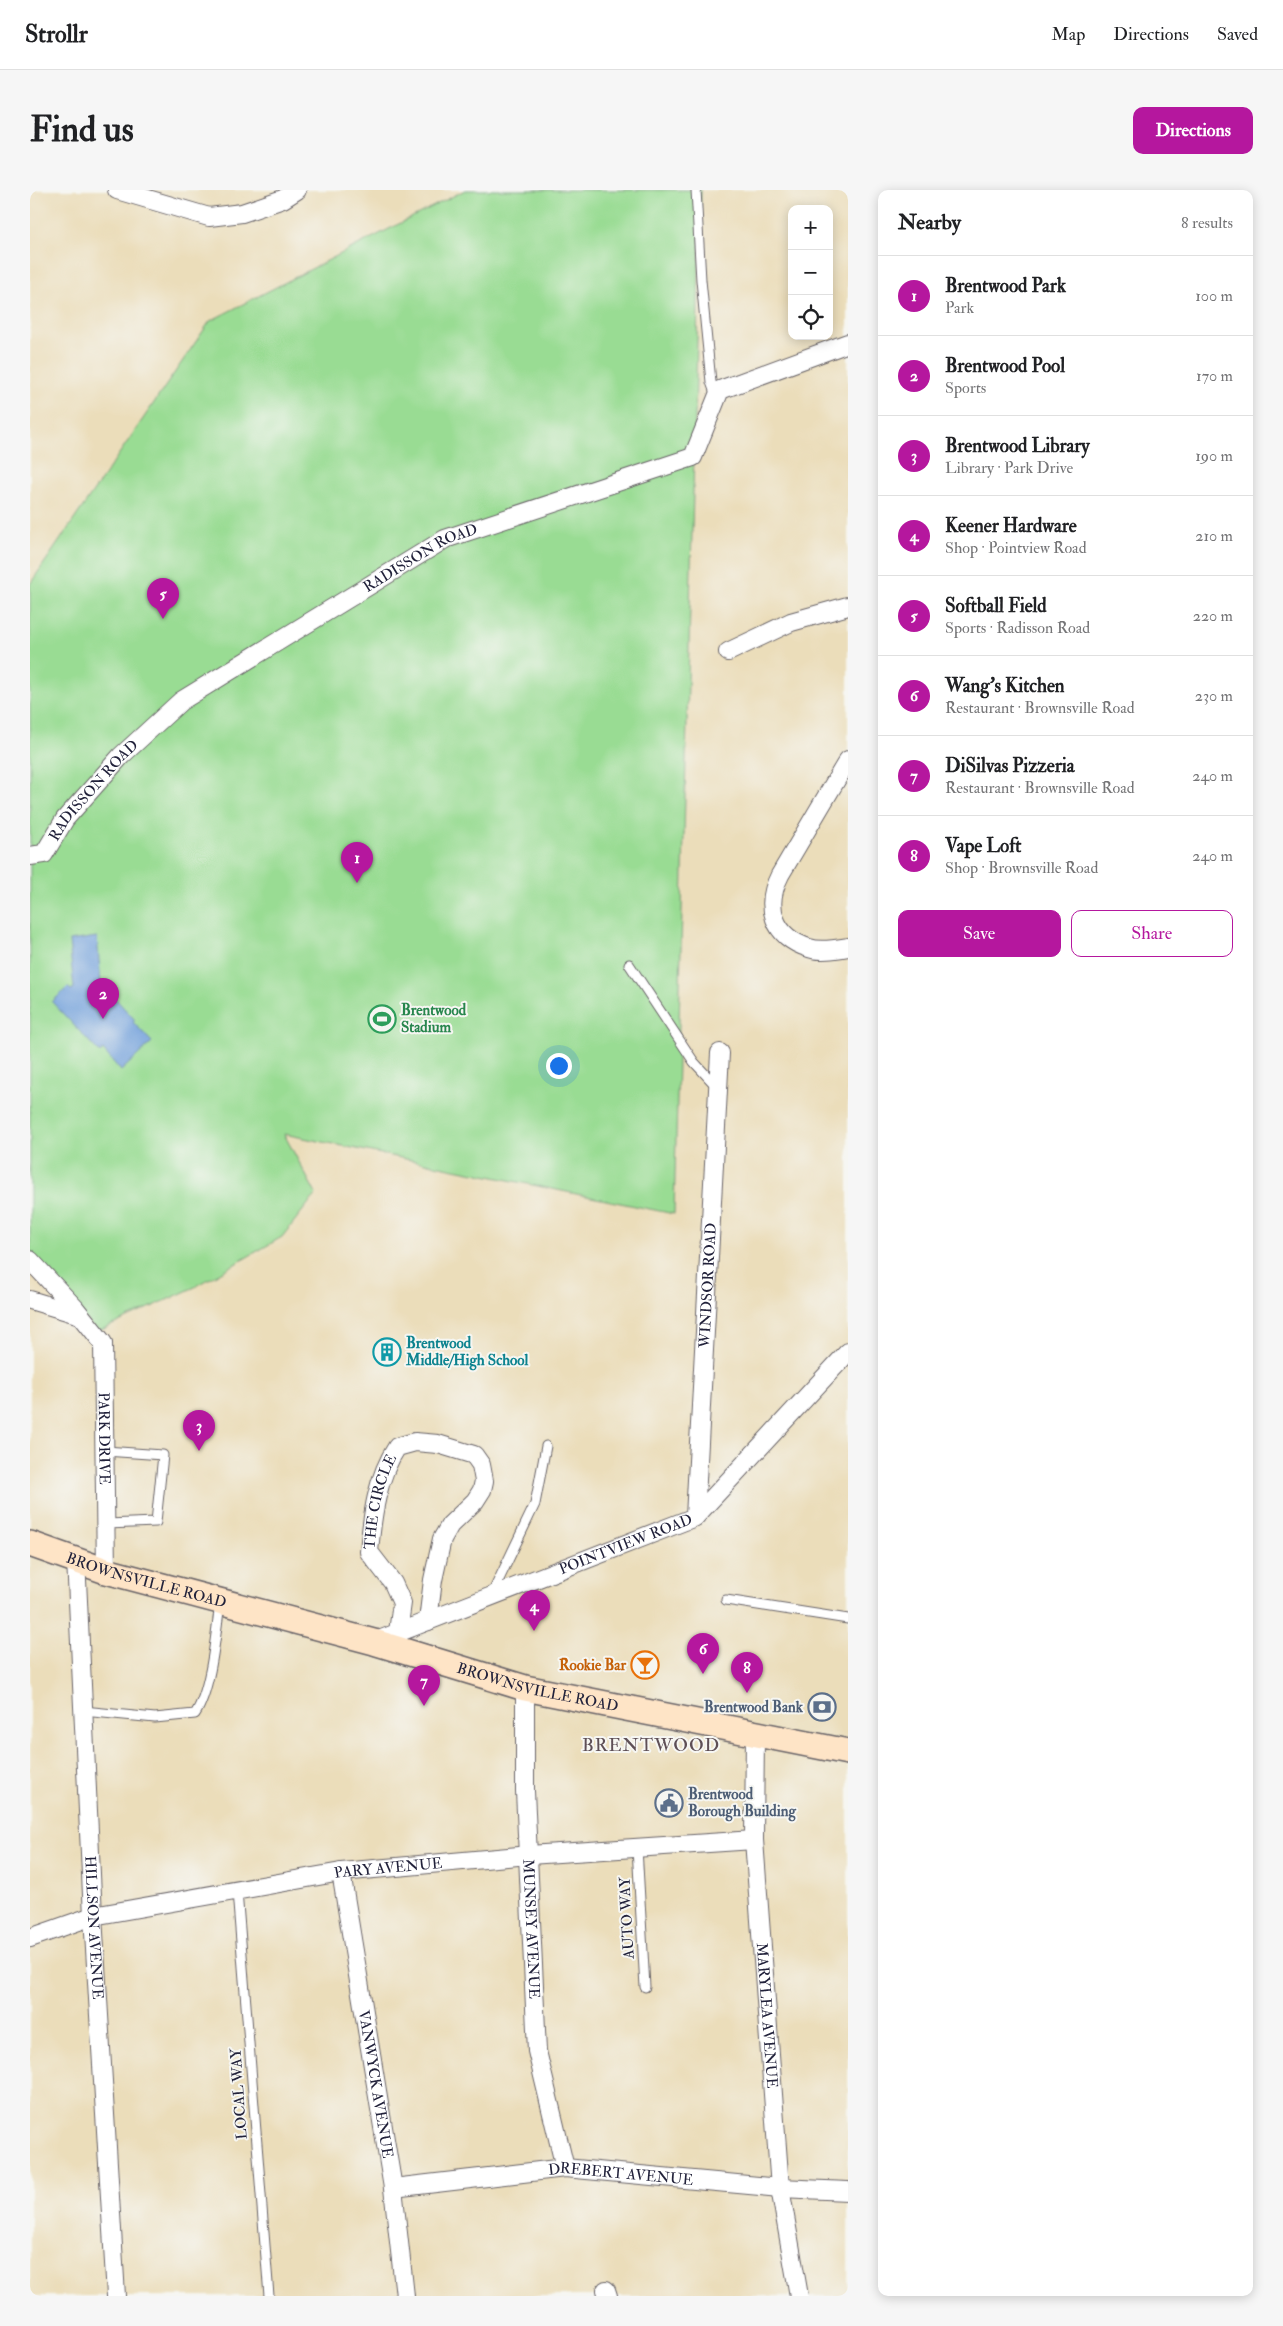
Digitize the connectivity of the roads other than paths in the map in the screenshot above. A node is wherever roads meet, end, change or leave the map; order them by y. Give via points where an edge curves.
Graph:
1 (117, 190) edge
2 (297, 190) edge
3 (696, 190) edge
4 (848, 343) edge
5 (717, 399) junction
6 (848, 606) edge
7 (728, 652) dead end
8 (848, 760) edge
9 (30, 856) edge
10 (848, 947) edge
11 (629, 964) dead end
12 (720, 1053) dead end
13 (718, 1088) junction
14 (30, 1260) edge
15 (30, 1300) edge
16 (80, 1314) junction
17 (848, 1353) edge
18 (546, 1446) dead end
19 (105, 1451) junction
20 (695, 1517) junction
21 (107, 1524) junction
22 (30, 1544) edge
23 (76, 1559) junction
24 (106, 1571) junction
25 (491, 1596) junction
26 (726, 1600) dead end
27 (220, 1601) junction
28 (848, 1619) edge
29 (428, 1621) junction
30 (398, 1632) junction
31 (374, 1642) junction
32 (525, 1688) junction
33 (83, 1711) junction
34 (755, 1734) junction
35 (848, 1752) edge
36 (754, 1840) junction
37 (637, 1848) junction
38 (529, 1855) junction
39 (341, 1872) junction
40 (237, 1891) junction
41 (93, 1916) junction
42 (30, 1938) edge
43 (645, 1987) dead end
44 (565, 2168) junction
45 (393, 2188) junction
46 (780, 2188) junction
47 (848, 2191) edge
48 (116, 2296) edge
49 (269, 2296) edge
50 (405, 2296) edge
51 (799, 2296) edge

1 - 2 street via 209,217 242,213 284,199
3 - 5 lane via 710,373
4 - 5 street, RADISSON ROAD via 720,390
5 - 9 street, RADISSON ROAD via 693,458 445,539 181,701 109,770 65,819 44,854
6 - 7 street via 791,622
8 - 10 street via 772,890 772,910 783,934 811,949
11 - 13 lane via 694,1062
12 - 13 street, WINDSOR ROAD
13 - 20 street, WINDSOR ROAD
14 - 16 street, PARK DRIVE
15 - 16 street
16 - 19 street, PARK DRIVE via 103,1343
17 - 20 street, POINTVIEW ROAD
18 - 25 lane via 535,1504
19 - 21 street, PARK DRIVE
19 - 21 lane via 163,1455 156,1522
20 - 25 street, POINTVIEW ROAD
21 - 24 street, PARK DRIVE
22 - 23 main road, BROWNSVILLE ROAD
23 - 24 main road, BROWNSVILLE ROAD
23 - 33 street, HILLSON AVENUE
24 - 27 main road, BROWNSVILLE ROAD
25 - 29 street, POINTVIEW ROAD
26 - 28 lane
27 - 31 main road, BROWNSVILLE ROAD
27 - 33 lane via 202,1705 195,1714 155,1718
29 - 30 street, POINTVIEW ROAD
29 - 30 street, THE CIRCLE via 442,1539 450,1525 475,1501 484,1481 481,1465 474,1455 438,1444 415,1442 397,1447 386,1463 369,1543 369,1552 393,1583 402,1604
30 - 31 street, POINTVIEW ROAD
31 - 32 main road, BROWNSVILLE ROAD
32 - 34 main road, BROWNSVILLE ROAD
32 - 38 street, MUNSEY AVENUE
33 - 41 street, HILLSON AVENUE
34 - 35 main road, BROWNSVILLE ROAD
34 - 36 street, MARYLEA AVENUE
36 - 37 street, PARY AVENUE
36 - 46 street, MARYLEA AVENUE
37 - 38 street, PARY AVENUE
37 - 43 lane, AUTO WAY
38 - 39 street, PARY AVENUE
38 - 44 street, MUNSEY AVENUE via 537,2051
39 - 40 street, PARY AVENUE
39 - 45 street, VANWYCK AVENUE
40 - 41 street, PARY AVENUE
40 - 49 lane, LOCAL WAY
41 - 42 street, PARY AVENUE
41 - 48 street, HILLSON AVENUE
44 - 45 street, DREBERT AVENUE
44 - 46 street, DREBERT AVENUE
45 - 50 street, VANWYCK AVENUE
46 - 47 street, DREBERT AVENUE
46 - 51 street, MARYLEA AVENUE

